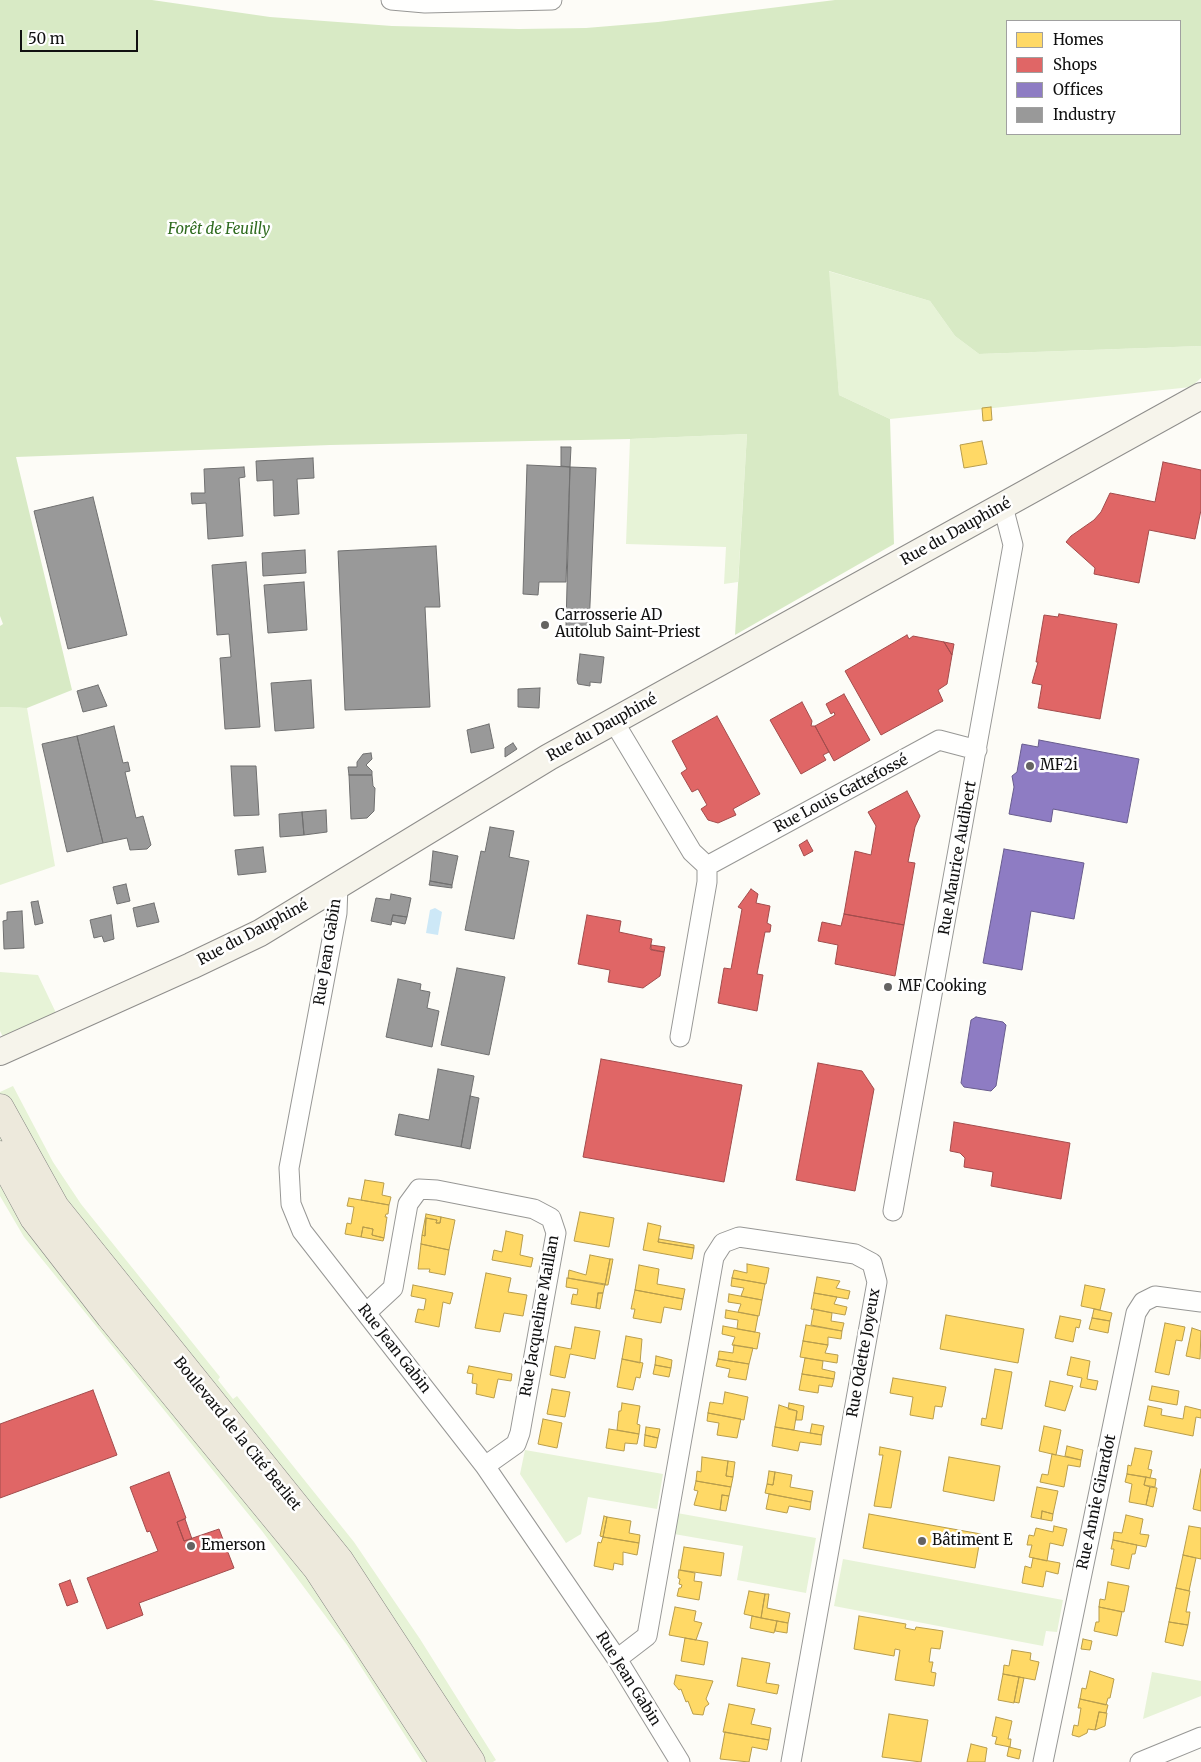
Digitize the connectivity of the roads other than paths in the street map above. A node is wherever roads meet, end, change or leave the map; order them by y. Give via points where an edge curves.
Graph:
1 (391, 0) edge
2 (552, 0) edge
3 (1201, 396) edge
4 (1001, 506) junction
5 (614, 722) junction
6 (977, 750) junction
7 (707, 866) junction
8 (338, 885) junction
9 (680, 1037) dead end
10 (0, 1052) edge
11 (0, 1108) edge
12 (0, 1155) edge
13 (893, 1211) dead end
14 (1201, 1302) edge
15 (366, 1313) junction
16 (486, 1466) junction
17 (617, 1659) junction
18 (1201, 1737) edge
19 (444, 1762) edge
20 (471, 1762) edge
21 (680, 1762) edge
22 (790, 1762) edge
23 (1043, 1762) edge
24 (1140, 1762) edge

1 - 2 street via 425,3
3 - 4 street, Rue du Dauphiné
4 - 5 street, Rue du Dauphiné
4 - 6 street, Rue Maurice Audibert via 1013,545
5 - 7 street via 692,852
5 - 8 street, Rue du Dauphiné via 549,757
6 - 7 street, Rue Louis Gattefossé via 939,740
6 - 13 street, Rue Maurice Audibert
7 - 9 street
8 - 10 street, Rue du Dauphiné via 226,950
8 - 15 street, Rue Jean Gabin via 337,913 288,1186 290,1204 302,1231
11 - 20 main road, Boulevard de la Cité Berliet via 55,1207 339,1560
12 - 19 main road, Boulevard de la Cité Berliet via 34,1218 317,1568
14 - 23 street, Rue Annie Girardot via 1155,1296 1144,1302 1136,1313
15 - 16 street, Rue Jean Gabin
15 - 16 street, Rue Jacqueline Maillan via 393,1288 408,1204 419,1189 534,1209 551,1218 556,1233 520,1433 516,1444
16 - 17 street, Rue Jean Gabin
17 - 21 street, Rue Jean Gabin
17 - 22 street, Rue Odette Joyeux via 647,1636 714,1257 723,1242 739,1238 836,1251 855,1254 872,1263 877,1282
18 - 24 street

